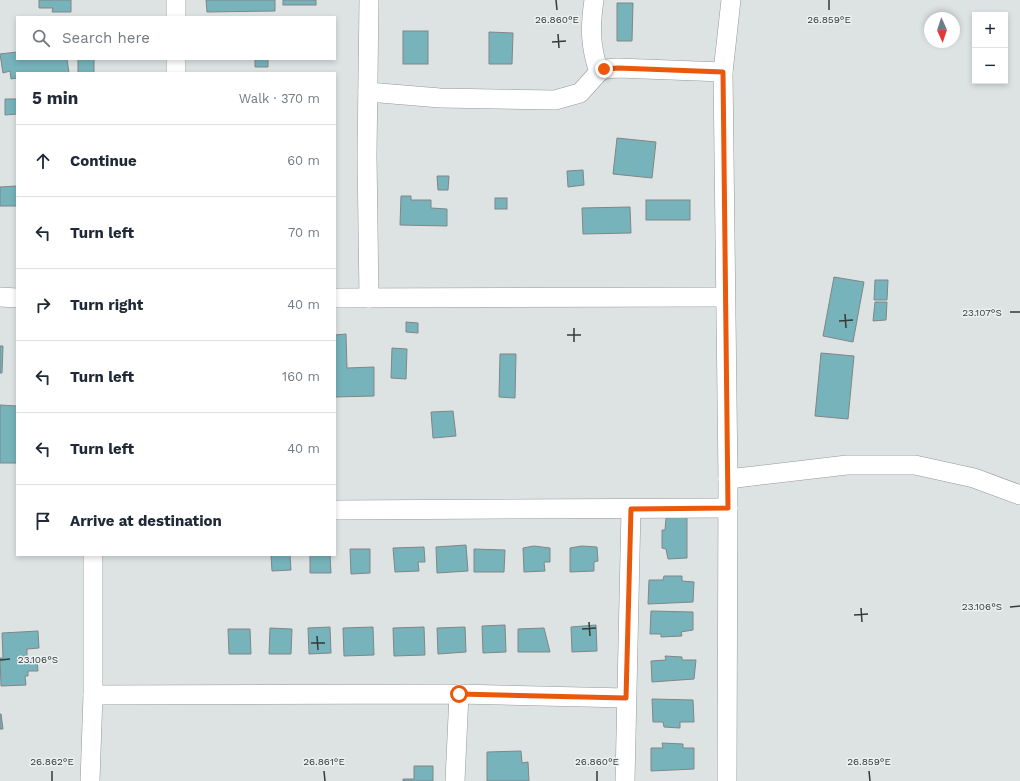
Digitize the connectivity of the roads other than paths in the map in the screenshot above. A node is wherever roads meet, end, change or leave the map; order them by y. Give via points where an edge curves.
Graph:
1 (176, 0) edge
2 (369, 0) edge
3 (594, 0) edge
4 (731, 0) edge
5 (176, 16) edge
6 (176, 60) edge
7 (176, 72) edge
8 (599, 72) junction
9 (723, 72) junction
10 (368, 92) junction
11 (725, 297) junction
12 (0, 298) edge
13 (16, 298) edge
14 (336, 298) edge
15 (369, 298) junction
16 (728, 479) junction
17 (1020, 495) edge
18 (728, 508) junction
19 (631, 509) junction
20 (336, 510) edge
21 (93, 556) edge
22 (459, 694) junction
23 (93, 695) junction
24 (626, 698) junction
25 (90, 781) edge
26 (455, 781) edge
27 (625, 781) edge
28 (727, 781) edge

1 - 5 street
2 - 10 street
3 - 8 street via 590,30 591,46
4 - 9 street
6 - 7 street
8 - 9 street via 618,68
8 - 10 street via 580,93 555,100 440,98
9 - 11 street
10 - 15 street
11 - 15 street
11 - 16 street
12 - 13 street
14 - 15 street
16 - 17 street via 847,464 916,465 974,478
16 - 18 street
18 - 19 street
18 - 28 street
19 - 20 street
19 - 24 street
21 - 23 street
22 - 23 street
22 - 24 street
22 - 26 street
23 - 25 street
24 - 27 street

